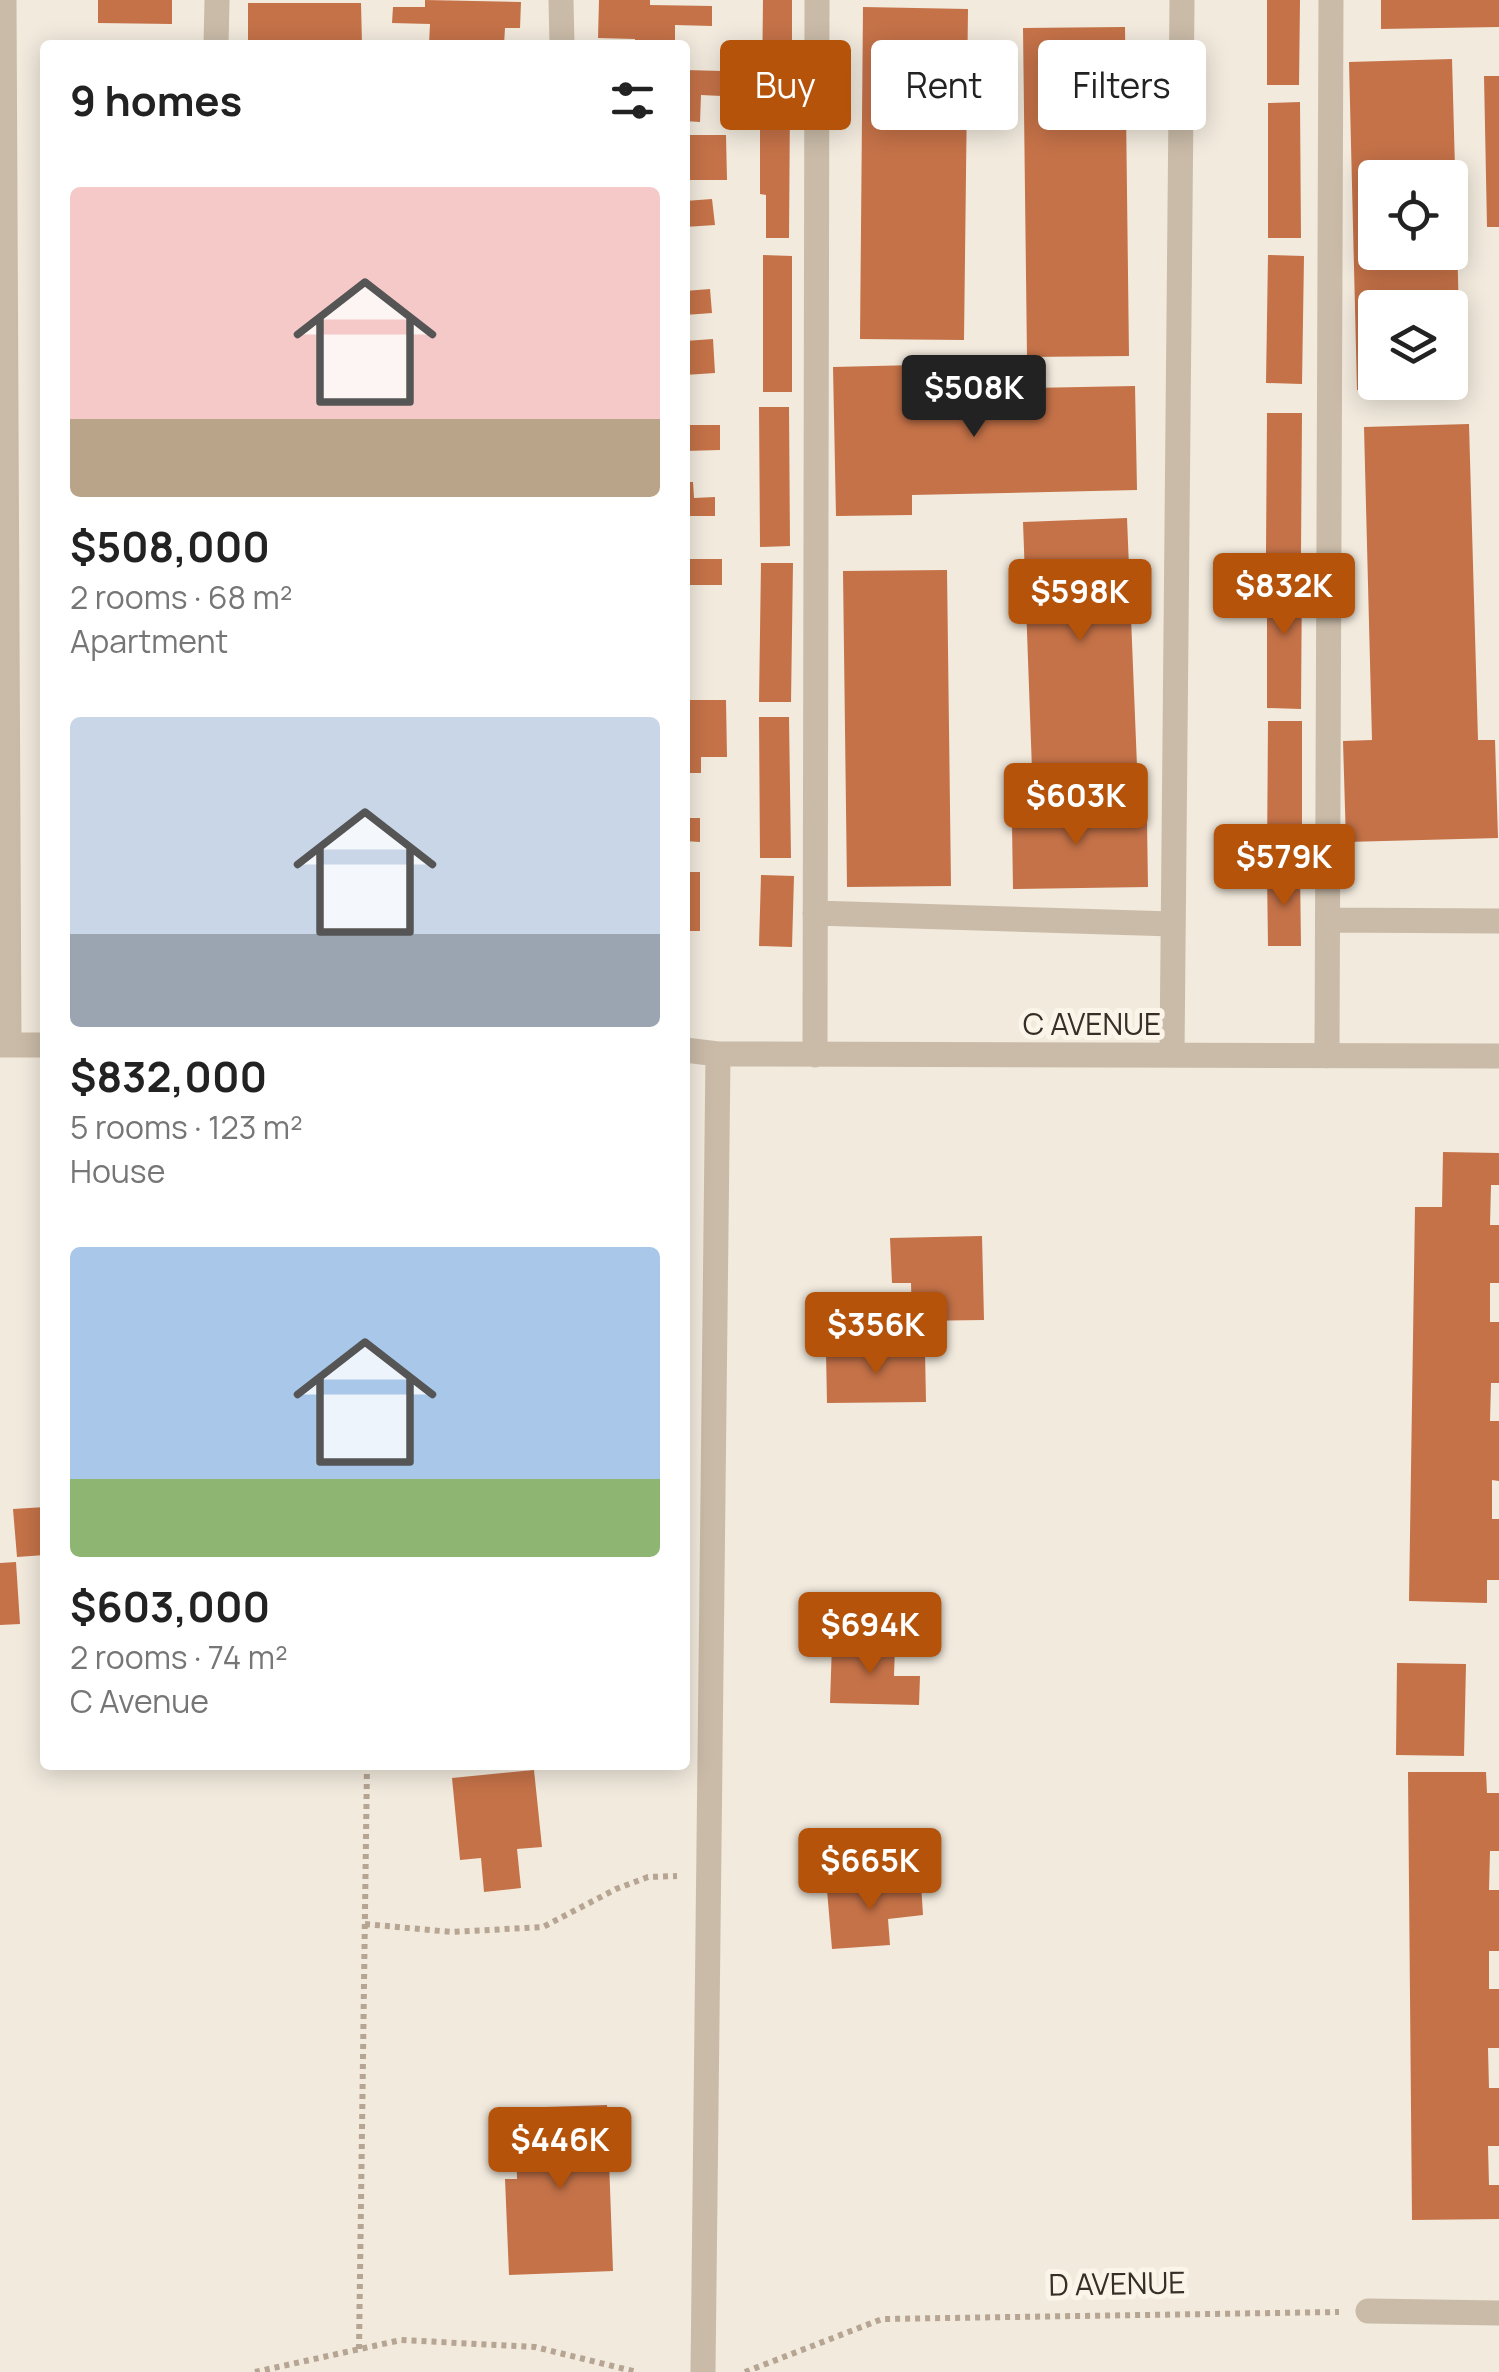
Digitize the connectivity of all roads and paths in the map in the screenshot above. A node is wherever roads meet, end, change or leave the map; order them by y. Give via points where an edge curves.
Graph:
1 (4, 0) edge
2 (217, 0) edge
3 (561, 0) edge
4 (817, 0) edge
5 (1182, 0) edge
6 (1331, 0) edge
7 (216, 40) edge
8 (562, 40) edge
9 (815, 914) junction
10 (1328, 920) junction
11 (1499, 921) edge
12 (1173, 924) junction
13 (4, 1045) edge
14 (40, 1045) edge
15 (690, 1051) edge
16 (718, 1054) junction
17 (815, 1054) junction
18 (1172, 1055) junction
19 (1328, 1056) junction
20 (1499, 1056) edge
21 (367, 1770) edge
22 (709, 1877) junction
23 (365, 1924) junction
24 (1368, 2311) joint
25 (1499, 2313) edge
26 (359, 2349) junction
27 (254, 2372) edge
28 (637, 2372) edge
29 (703, 2372) edge
30 (745, 2372) edge

1 - 13 street
2 - 7 street
3 - 8 street
4 - 9 street
5 - 12 street
6 - 10 street
9 - 12 street
9 - 17 street
10 - 11 street
10 - 19 street
12 - 18 street
13 - 14 street
15 - 16 street, C AVENUE
16 - 17 street, C AVENUE
16 - 22 street
17 - 18 street, C AVENUE
18 - 19 street, C AVENUE
19 - 20 street, C AVENUE
21 - 23 path
22 - 23 path via 648,1877 543,1927 452,1932
22 - 29 street
23 - 26 path
24 - 25 street
24 - 30 path, D AVENUE via 882,2319
26 - 27 path
26 - 28 path via 401,2340 535,2347

